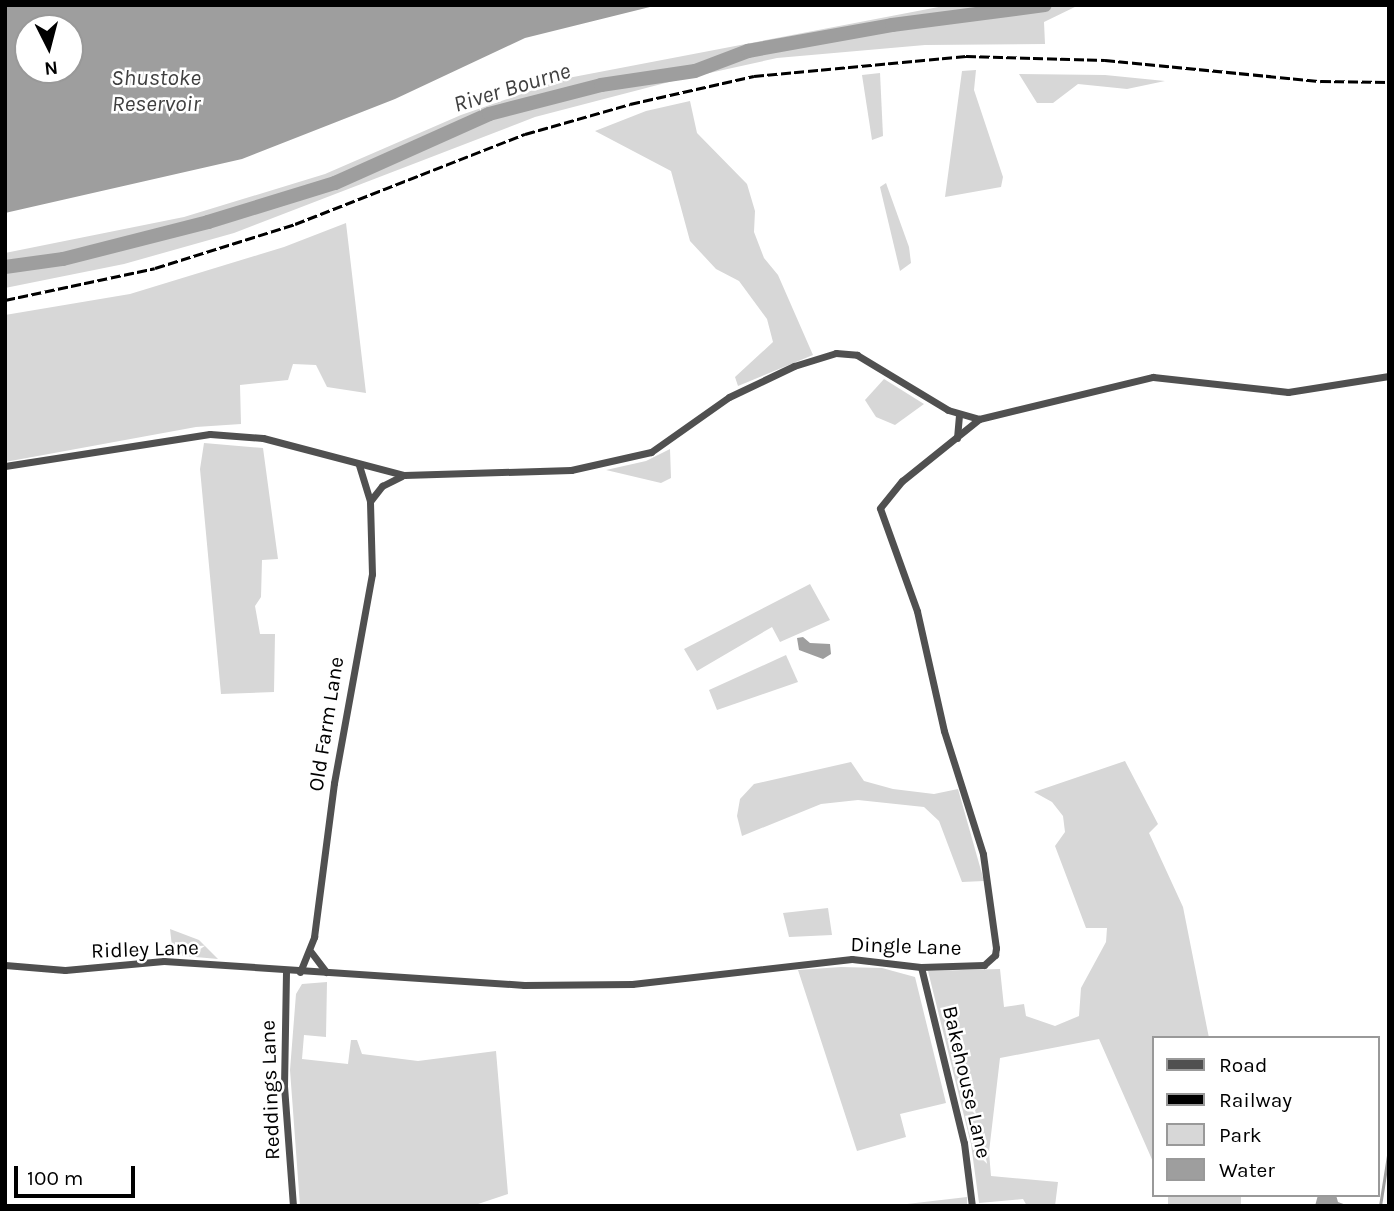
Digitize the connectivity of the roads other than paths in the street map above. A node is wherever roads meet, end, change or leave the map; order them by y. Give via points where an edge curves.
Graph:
1 (1389, 376) edge
2 (959, 415) junction
3 (979, 419) junction
4 (957, 438) junction
5 (359, 465) junction
6 (5, 466) edge
7 (404, 475) junction
8 (370, 501) junction
9 (311, 952) junction
10 (5, 965) edge
11 (921, 967) junction
12 (286, 972) junction
13 (300, 972) junction
14 (326, 972) junction
15 (293, 1206) edge
16 (972, 1206) edge

1 - 3 street via 1288,392 1153,377
2 - 3 street
2 - 4 street
2 - 7 street via 857,355 836,353 794,366 729,397 639,457 536,474
3 - 4 street, Dingle Lane
4 - 11 street, Dingle Lane via 892,489 880,512 917,611 944,731 983,854 995,955 984,965
5 - 6 street via 264,438 210,434
5 - 7 street
5 - 8 street, Old Farm Lane
7 - 8 street via 382,486
8 - 9 street, Old Farm Lane via 372,574 334,783
9 - 13 street, Old Farm Lane
9 - 14 street
10 - 12 street, Ridley Lane via 65,970 164,961
11 - 14 street, Dingle Lane via 852,959 632,984 524,985
11 - 16 street, Bakehouse Lane via 962,1133
12 - 13 street, Dingle Lane
12 - 15 street, Reddings Lane via 284,1086
13 - 14 street, Dingle Lane

